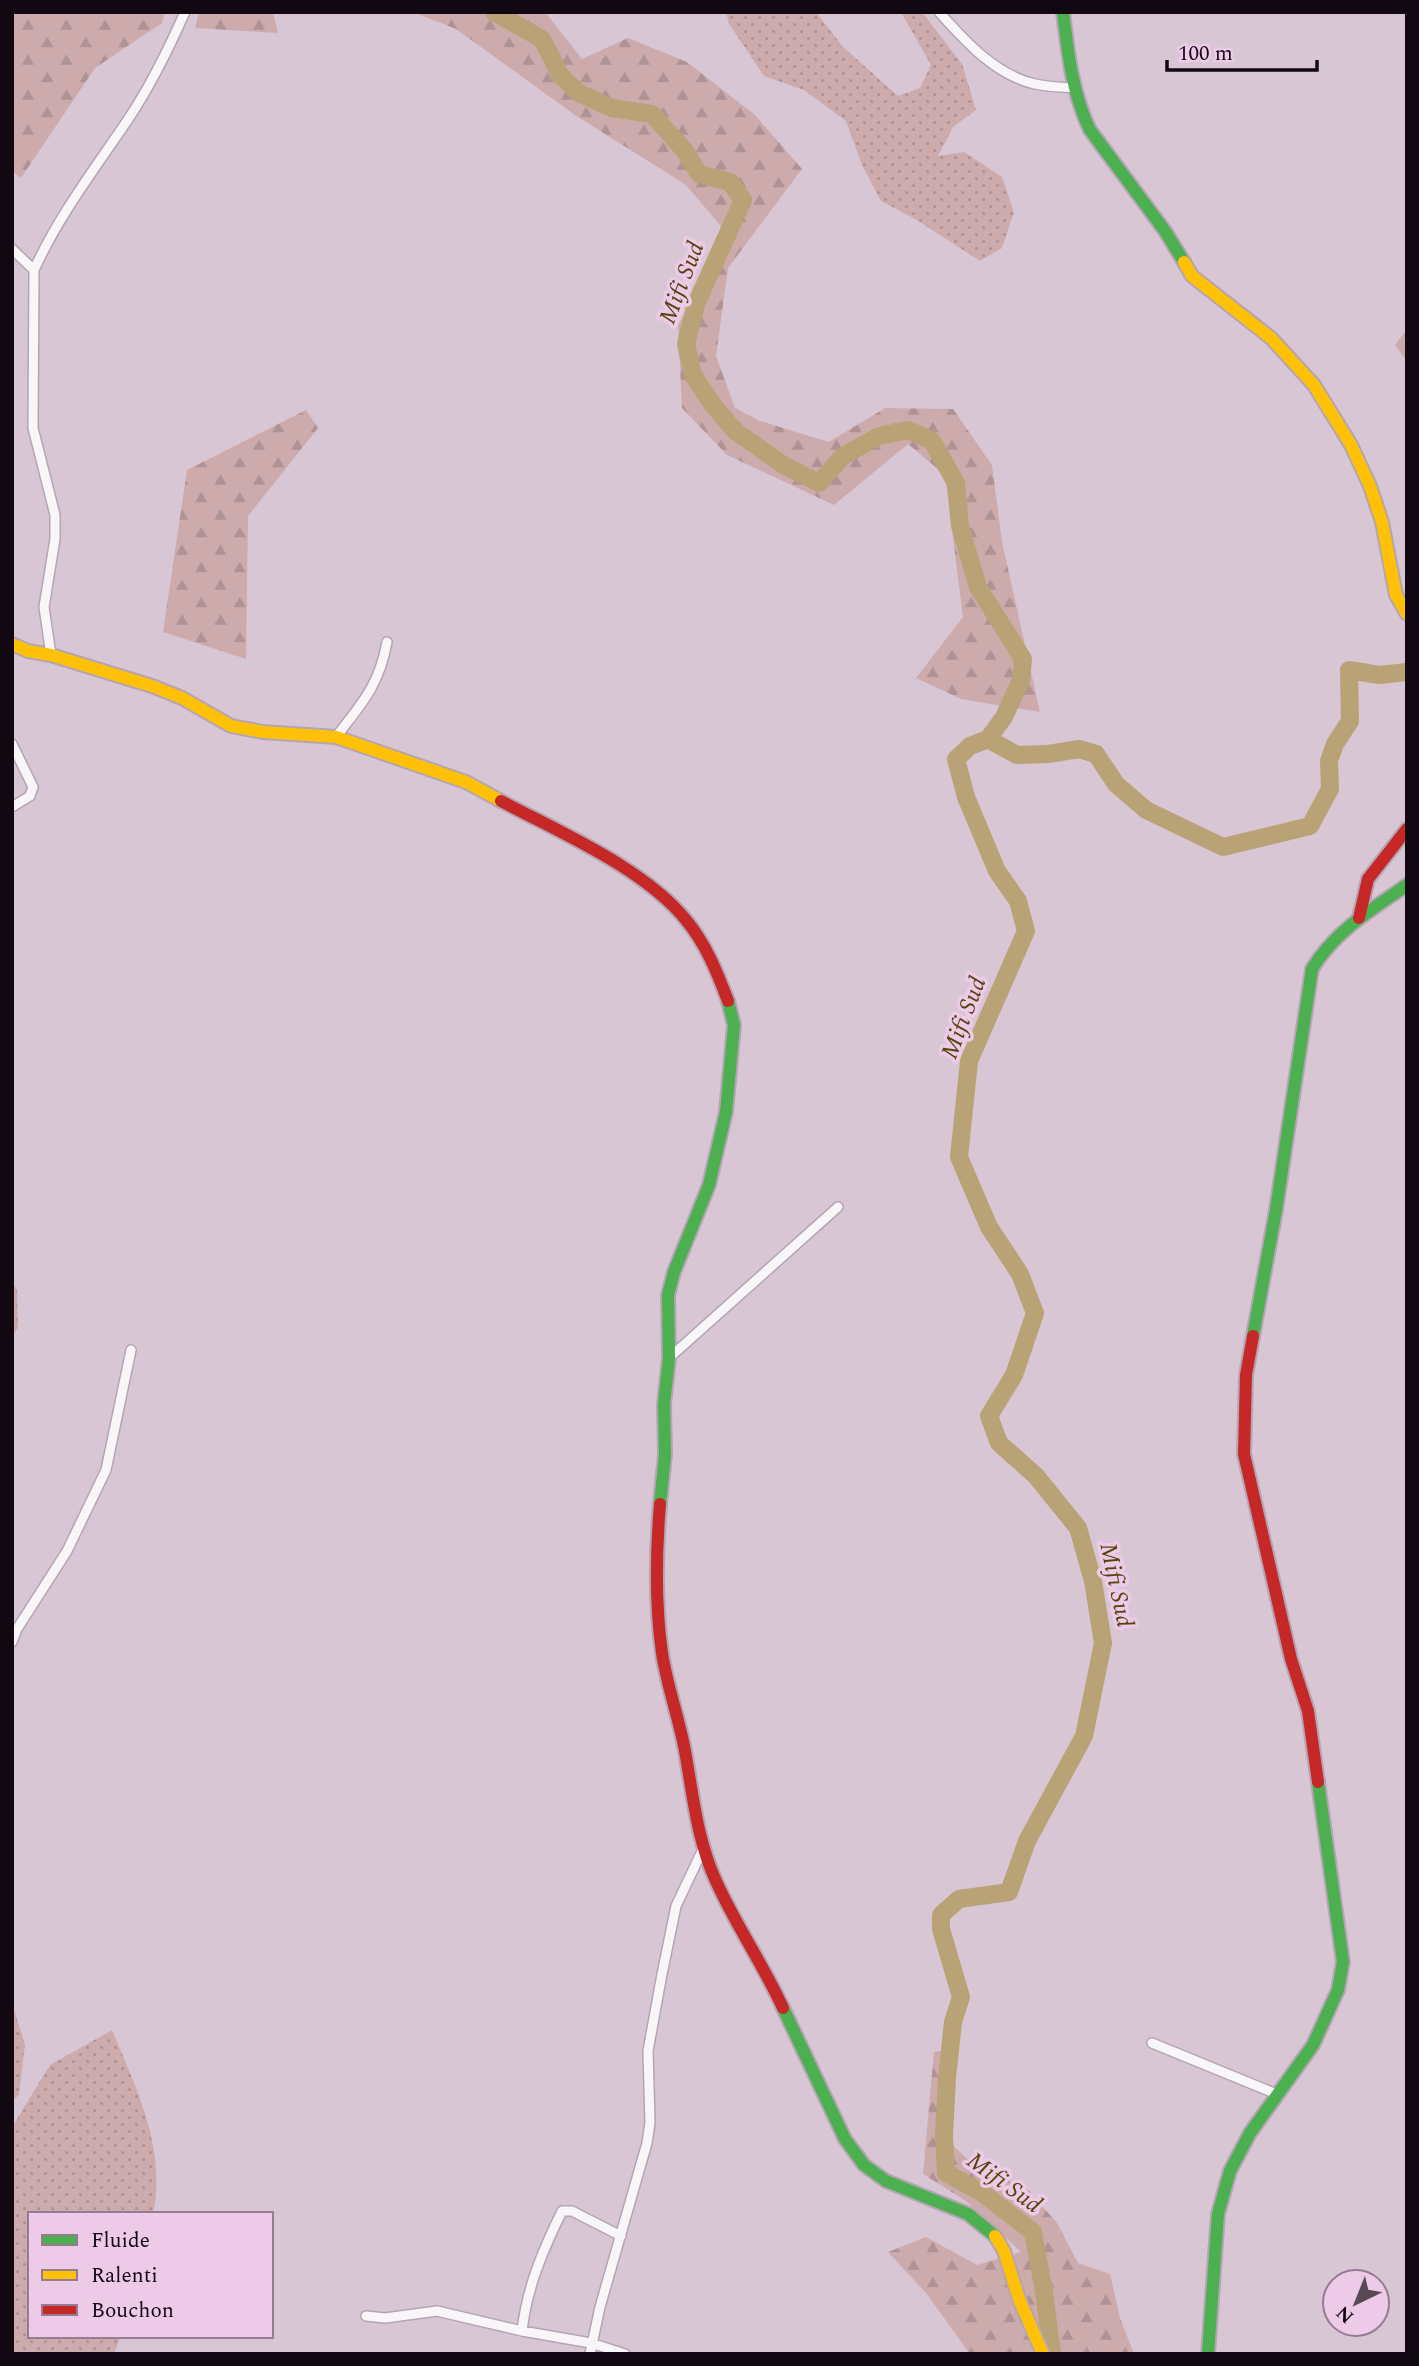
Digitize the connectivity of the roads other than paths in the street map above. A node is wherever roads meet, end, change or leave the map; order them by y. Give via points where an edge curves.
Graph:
1 (186, 12) edge
2 (939, 12) edge
3 (1063, 12) edge
4 (1074, 88) junction
5 (12, 249) edge
6 (34, 270) junction
7 (1407, 614) edge
8 (387, 642) dead end
9 (12, 644) edge
10 (51, 655) junction
11 (336, 737) junction
12 (12, 744) edge
13 (12, 807) edge
14 (1407, 829) edge
15 (1407, 885) edge
16 (1359, 918) junction
17 (838, 1207) dead end
18 (131, 1350) dead end
19 (669, 1358) junction
20 (15, 1628) edge
21 (12, 1642) edge
22 (703, 1849) junction
23 (1152, 2043) dead end
24 (1279, 2095) junction
25 (621, 2236) junction
26 (366, 2316) dead end
27 (522, 2331) junction
28 (591, 2343) junction
29 (590, 2354) edge
30 (625, 2354) edge
31 (1043, 2354) edge
32 (1208, 2354) edge

1 - 6 street via 131,115 69,207
2 - 4 street via 961,37 1018,79
3 - 4 street
4 - 7 street via 1090,130 1165,231 1192,276 1271,338 1308,377 1332,414 1370,486 1396,595
5 - 6 street
6 - 10 street via 33,428 55,515 44,607
8 - 11 street via 371,692
9 - 10 street
10 - 11 street via 152,686 231,726
11 - 19 street via 466,782 615,863 652,887 686,919 715,963 732,1011 732,1062 709,1185 668,1295
12 - 13 street via 33,786 30,796
14 - 16 street via 1368,879
15 - 16 street
16 - 24 street via 1321,951 1312,969 1247,1375 1244,1454 1291,1659 1308,1711 1343,1962 1327,2017
17 - 19 street
18 - 20 street via 102,1478 67,1551
19 - 22 street via 658,1530 658,1618
20 - 21 street
22 - 25 street via 676,1906 648,2051 650,2123
22 - 31 street via 845,2139 861,2161 887,2182 936,2200 982,2223 996,2236
23 - 24 street
24 - 32 street via 1250,2133 1230,2171 1218,2214
25 - 27 street via 572,2211 562,2211 537,2266
25 - 28 street
26 - 27 street via 437,2311
27 - 28 street
28 - 29 street
28 - 30 street

